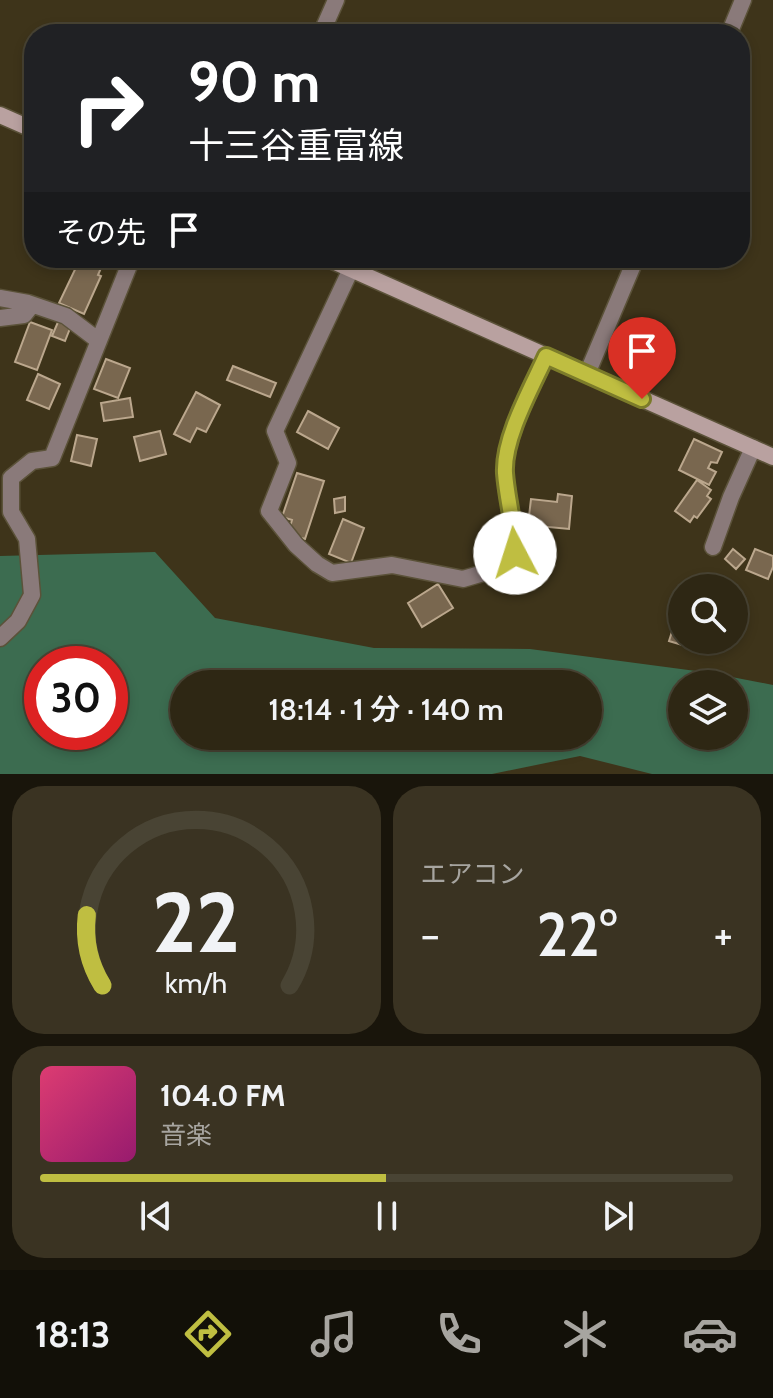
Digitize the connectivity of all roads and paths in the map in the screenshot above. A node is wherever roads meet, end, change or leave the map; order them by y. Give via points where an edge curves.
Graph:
1 (336, 0) edge
2 (743, 0) edge
3 (325, 24) edge
4 (733, 24) edge
5 (0, 115) edge
6 (24, 126) edge
7 (128, 268) edge
8 (632, 268) edge
9 (351, 269) joint
10 (0, 298) edge
11 (32, 305) junction
12 (0, 318) edge
13 (99, 341) junction
14 (546, 356) junction
15 (587, 374) junction
16 (753, 448) junction
17 (773, 457) edge
18 (713, 547) dead end
19 (0, 638) edge

1 - 3 street
2 - 4 street
5 - 6 main road
7 - 13 street
8 - 15 street
9 - 14 main road
9 - 14 street via 275,431 288,463 269,511 296,545 332,573 392,565 463,579 497,569 515,553 505,469 514,426
10 - 11 street
11 - 12 street via 24,315
11 - 13 street via 66,316
13 - 19 street via 52,458 32,461 11,478 11,512 27,539 32,595 18,621
14 - 15 main road
15 - 16 main road
16 - 17 main road
16 - 18 street

